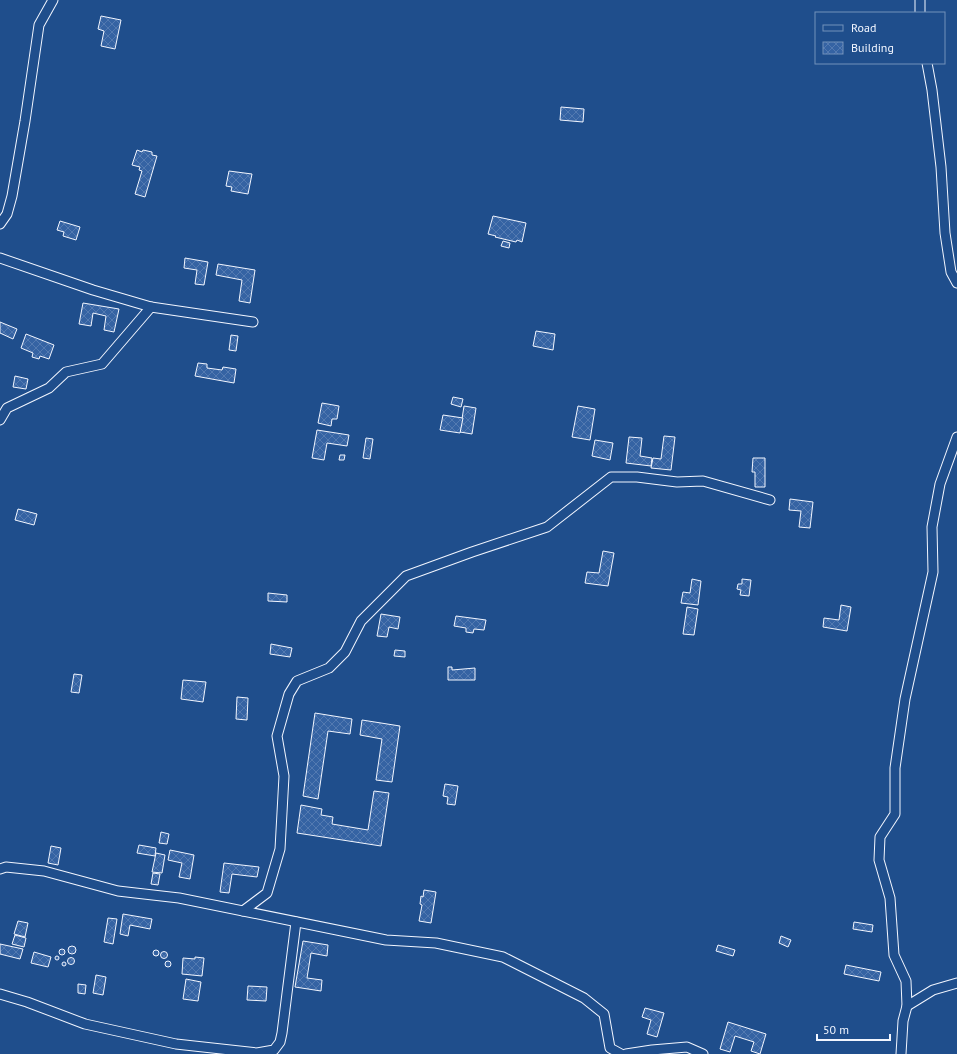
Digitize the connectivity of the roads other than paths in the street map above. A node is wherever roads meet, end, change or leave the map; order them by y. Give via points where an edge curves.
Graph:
1 (53, 0) edge
2 (920, 0) edge
3 (920, 12) edge
4 (927, 64) edge
5 (0, 224) edge
6 (0, 258) edge
7 (957, 283) edge
8 (151, 307) junction
9 (253, 322) dead end
10 (0, 420) edge
11 (957, 437) edge
12 (770, 500) dead end
13 (2, 867) edge
14 (244, 911) junction
15 (296, 922) junction
16 (957, 983) edge
17 (0, 994) edge
18 (907, 1006) junction
19 (257, 1053) edge
20 (621, 1054) edge
21 (626, 1054) edge
22 (703, 1054) edge
23 (901, 1054) edge

1 - 5 street via 39,25 12,196 7,214
2 - 3 street
4 - 7 street via 941,167 945,233 951,272
6 - 8 street
8 - 9 street
8 - 10 street via 102,364 66,372 49,388 7,408
11 - 18 street via 940,484 932,527 932,572 905,699 896,768 895,814 880,837 879,860 890,898 894,955 906,981
12 - 14 street via 703,481 677,482 611,477 547,527 406,576 361,621 345,652 329,668 297,681 289,694 277,736 284,776 280,849 267,893
13 - 14 street via 44,871 118,891 179,898
14 - 15 street
15 - 19 street via 280,1042 274,1050
15 - 20 street via 386,940 436,942 503,957 584,998 604,1014 610,1048
16 - 18 street via 933,990
17 - 19 street via 85,1024 176,1044
18 - 23 street via 902,1021
21 - 22 street via 687,1047

